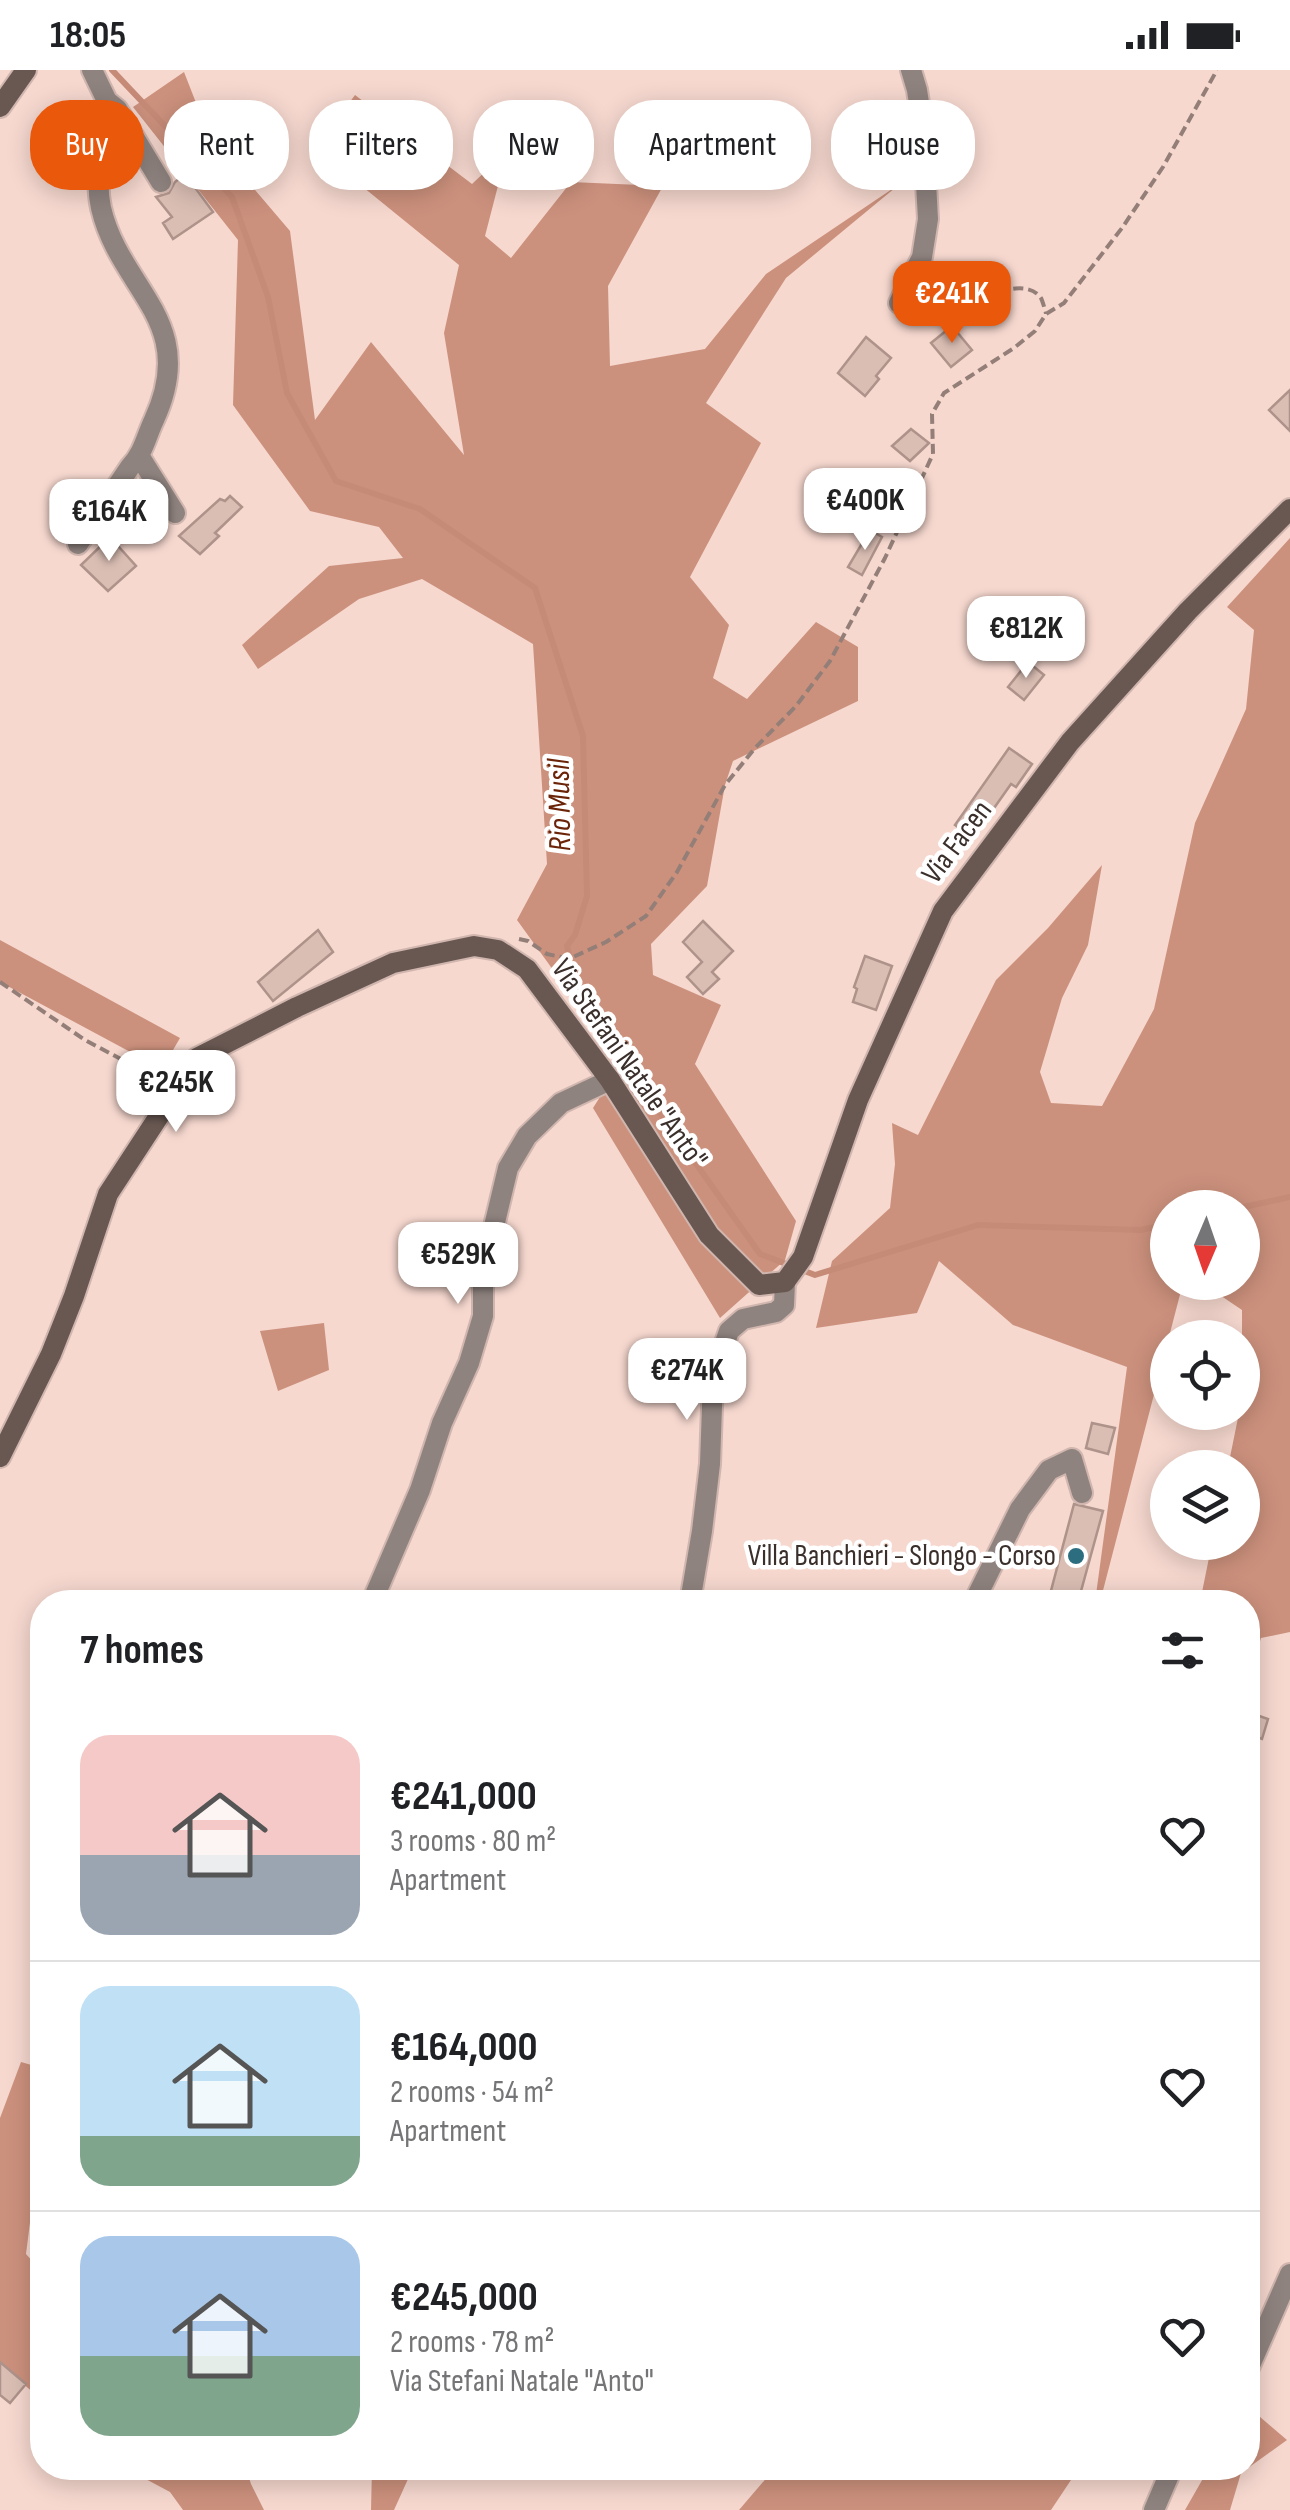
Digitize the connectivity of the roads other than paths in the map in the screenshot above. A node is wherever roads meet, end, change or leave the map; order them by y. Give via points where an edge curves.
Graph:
1 (26, 70) edge
2 (92, 70) edge
3 (911, 70) edge
4 (107, 100) edge
5 (0, 107) edge
6 (144, 154) edge
7 (161, 182) dead end
8 (99, 190) edge
9 (899, 303) dead end
10 (140, 457) junction
11 (1290, 509) edge
12 (175, 513) dead end
13 (78, 544) dead end
14 (610, 1080) junction
15 (784, 1282) junction
16 (0, 1457) edge
17 (1082, 1493) dead end
18 (377, 1590) edge
19 (692, 1590) edge
20 (980, 1590) edge
21 (1290, 2274) edge
22 (1260, 2343) edge
23 (1167, 2480) edge
24 (1154, 2510) edge

1 - 5 street
2 - 4 street
3 - 9 street via 924,129 928,219 922,258
6 - 7 street
8 - 10 street via 112,240 146,295 168,351 162,404
10 - 12 street
10 - 13 street
11 - 15 street, Via Facen via 1070,742 943,911 858,1100 803,1257
14 - 15 street, Via Stefani Natale "Anto" via 709,1234 760,1285
14 - 16 street, Via Stefani Natale "Anto" via 527,969 498,950 474,946 393,963 196,1058 108,1194 56,1340
14 - 18 street via 561,1104 528,1136 508,1168 469,1363
15 - 19 street via 784,1305 728,1331 713,1378 710,1464
17 - 20 street via 1072,1459 1049,1470 1020,1508
21 - 22 street
23 - 24 street

